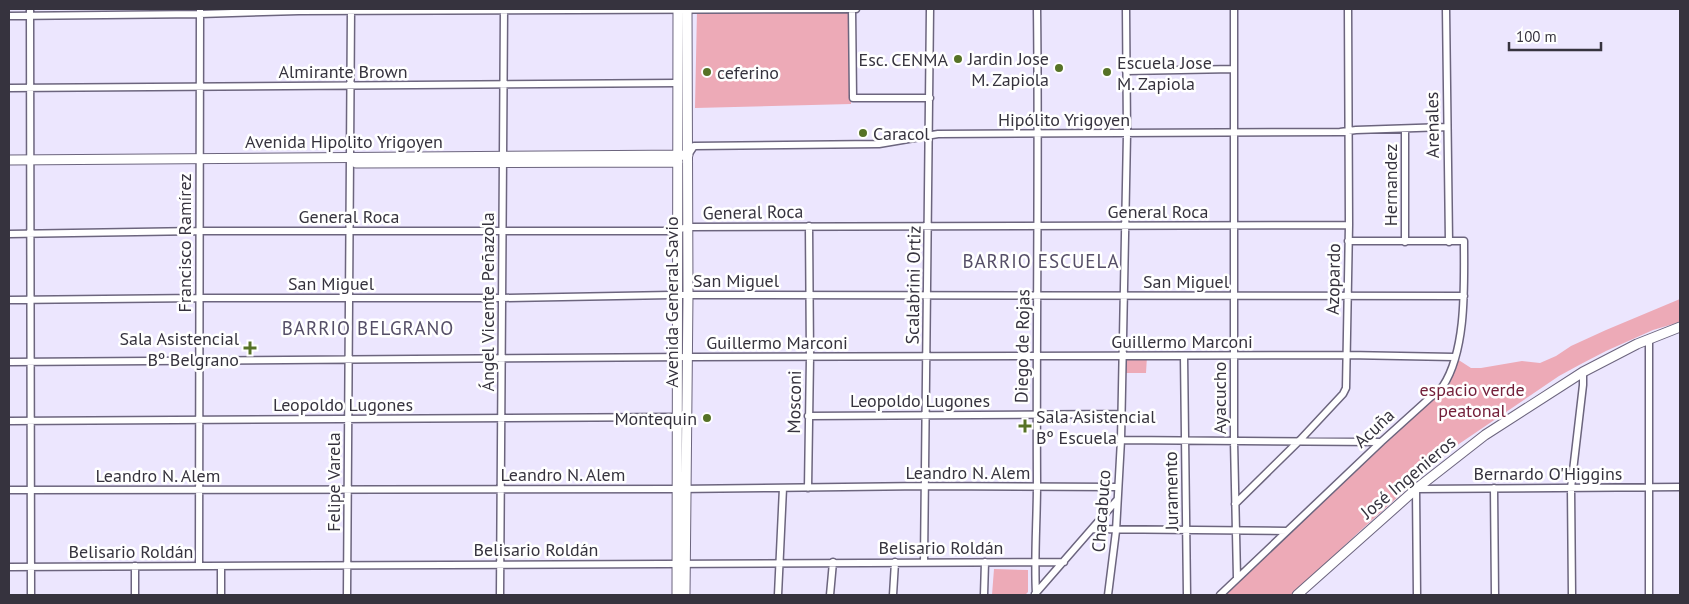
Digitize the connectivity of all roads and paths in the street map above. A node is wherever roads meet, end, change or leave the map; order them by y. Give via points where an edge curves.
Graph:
1 (683, 9) edge
2 (773, 9) edge
3 (854, 9) edge
4 (930, 9) edge
5 (1037, 9) edge
6 (1126, 9) edge
7 (1234, 9) edge
8 (1348, 9) edge
9 (1446, 9) edge
10 (351, 10) edge
11 (504, 10) edge
12 (30, 12) edge
13 (200, 12) edge
14 (9, 16) edge
15 (1234, 69) junction
16 (1126, 71) junction
17 (678, 83) junction
18 (350, 85) junction
19 (503, 85) junction
20 (200, 87) junction
21 (9, 88) edge
22 (30, 88) junction
23 (930, 98) junction
24 (1446, 127) junction
25 (1405, 129) junction
26 (1348, 131) junction
27 (1039, 134) junction
28 (1127, 134) junction
29 (1234, 134) junction
30 (930, 135) junction
31 (682, 157) junction
32 (503, 159) junction
33 (9, 160) edge
34 (350, 160) junction
35 (200, 161) junction
36 (31, 162) junction
37 (9, 165) edge
38 (1349, 225) junction
39 (809, 226) junction
40 (1126, 226) junction
41 (1234, 226) junction
42 (688, 227) junction
43 (929, 227) junction
44 (1038, 227) junction
45 (199, 231) junction
46 (350, 231) junction
47 (502, 231) junction
48 (678, 231) junction
49 (9, 234) edge
50 (30, 234) junction
51 (1348, 241) junction
52 (1405, 242) junction
53 (1449, 242) junction
54 (683, 295) junction
55 (809, 295) junction
56 (928, 295) junction
57 (1038, 295) junction
58 (1347, 295) junction
59 (1123, 296) junction
60 (1233, 296) junction
61 (1464, 296) junction
62 (199, 298) junction
63 (349, 298) junction
64 (502, 298) junction
65 (9, 300) edge
66 (30, 300) junction
67 (1680, 327) edge
68 (1649, 339) junction
69 (1233, 355) junction
70 (1347, 355) junction
71 (927, 356) junction
72 (1037, 356) junction
73 (1122, 356) junction
74 (1184, 356) junction
75 (682, 357) junction
76 (810, 357) junction
77 (1454, 357) junction
78 (501, 358) junction
79 (349, 359) junction
80 (199, 360) junction
81 (9, 362) edge
82 (30, 362) junction
83 (1583, 372) junction
84 (1036, 414) junction
85 (1121, 414) junction
86 (926, 415) junction
87 (808, 416) junction
88 (678, 417) junction
89 (501, 418) junction
90 (348, 419) junction
91 (30, 420) junction
92 (199, 420) junction
93 (9, 421) edge
94 (1121, 440) junction
95 (1300, 440) junction
96 (1185, 441) junction
97 (1234, 441) junction
98 (1380, 442) junction
99 (925, 486) junction
100 (1037, 487) junction
101 (1118, 487) junction
102 (1680, 487) edge
103 (682, 488) junction
104 (783, 488) junction
105 (808, 488) junction
106 (1494, 488) junction
107 (1571, 488) junction
108 (1648, 488) junction
109 (348, 489) junction
110 (500, 489) junction
111 (1416, 489) junction
112 (9, 490) edge
113 (30, 490) junction
114 (199, 490) junction
115 (1117, 500) junction
116 (1235, 504) junction
117 (1092, 529) junction
118 (1116, 530) junction
119 (1186, 530) junction
120 (1236, 531) junction
121 (1286, 531) junction
122 (833, 562) junction
123 (895, 562) junction
124 (924, 562) junction
125 (985, 562) junction
126 (1035, 562) junction
127 (1064, 562) junction
128 (681, 563) junction
129 (779, 563) junction
130 (500, 564) junction
131 (348, 565) junction
132 (135, 566) junction
133 (199, 566) junction
134 (221, 566) junction
135 (9, 567) edge
136 (30, 567) junction
137 (1237, 578) junction
138 (1035, 594) edge
139 (30, 595) edge
140 (135, 595) edge
141 (221, 595) edge
142 (347, 595) edge
143 (500, 595) edge
144 (677, 595) edge
145 (685, 595) edge
146 (778, 595) edge
147 (830, 595) edge
148 (893, 595) edge
149 (984, 595) edge
150 (1108, 595) edge
151 (1187, 595) edge
152 (1220, 595) edge
153 (1297, 595) edge
154 (1417, 595) edge
155 (1495, 595) edge
156 (1572, 595) edge
157 (1648, 595) edge

1 - 2 street
1 - 11 street
1 - 17 main road, Avenida General Savio
1 - 31 main road, Avenida General Savio
2 - 3 street
3 - 23 street via 853,98
4 - 23 street, Scalabrini Ortiz
5 - 27 street, Diego de Rojas
6 - 16 street, Chacabuco
7 - 15 street, Ayacucho
8 - 26 street, Azopardo
9 - 24 street, Arenales
10 - 11 street
10 - 13 street
10 - 18 street, Felipe Varela
11 - 19 street, Ángel Vicente Peñazola
12 - 13 street
12 - 14 street
12 - 22 street
13 - 20 street, Francisco Ramírez
15 - 16 street
15 - 29 street, Ayacucho
16 - 28 street, Chacabuco
17 - 19 street, Almirante Brown
17 - 31 main road, Avenida General Savio
18 - 19 street, Almirante Brown
18 - 20 street, Almirante Brown
18 - 34 street, Felipe Varela
19 - 32 street, Ángel Vicente Peñazola
20 - 22 street, Almirante Brown
20 - 35 street, Francisco Ramírez
21 - 22 street, Almirante Brown
22 - 36 street
23 - 30 street, Scalabrini Ortiz
24 - 25 street, Hipólito Yrigoyen
24 - 53 street, Arenales
25 - 26 street, Hipólito Yrigoyen
25 - 52 street, Hernandez
26 - 29 street, Hipólito Yrigoyen
26 - 38 street, Azopardo
27 - 28 street, Hipólito Yrigoyen
27 - 30 street, Hipólito Yrigoyen
27 - 44 street, Diego de Rojas
28 - 29 street, Hipólito Yrigoyen
28 - 40 street, Chacabuco
29 - 41 street, Ayacucho
30 - 31 street, Hipólito Yrigoyen via 879,144 694,146
30 - 43 street, Scalabrini Ortiz
31 - 32 main road, Avenida Hipolito Yrigoyen
31 - 42 main road, Avenida General Savio
31 - 48 main road, Avenida General Savio
32 - 34 main road, Avenida Hipolito Yrigoyen
32 - 47 street, Ángel Vicente Peñazola
33 - 36 main road, Avenida Hipolito Yrigoyen
34 - 35 main road, Avenida Hipolito Yrigoyen
34 - 46 street, Felipe Varela
35 - 36 main road, Avenida Hipolito Yrigoyen
35 - 45 street, Francisco Ramírez
36 - 37 main road, Avenida Hipolito Yrigoyen
36 - 50 street
38 - 41 street, General Roca
38 - 51 street, Azopardo
39 - 42 street, General Roca
39 - 43 street, General Roca
39 - 55 street, Mosconi
40 - 41 street, General Roca
40 - 44 street, General Roca
40 - 59 street, Chacabuco
41 - 60 street, Ayacucho
42 - 48 street, General Roca
42 - 54 main road, Avenida General Savio
43 - 44 street, General Roca
43 - 56 street, Scalabrini Ortiz
44 - 57 street, Diego de Rojas
45 - 46 street, General Roca
45 - 50 street, General Roca
45 - 62 street, Francisco Ramírez
46 - 47 street, General Roca
46 - 63 street, Felipe Varela
47 - 48 street, General Roca
47 - 64 street, Ángel Vicente Peñazola
48 - 54 main road, Avenida General Savio
49 - 50 street, General Roca
50 - 66 street
51 - 52 street
51 - 58 street, Azopardo
52 - 53 street
53 - 61 street, Acuña via 1464,241
54 - 55 street, San Miguel
54 - 64 street, San Miguel
54 - 75 main road, Avenida General Savio
55 - 56 street, San Miguel
55 - 76 street, Mosconi
56 - 57 street, San Miguel
56 - 71 street, Scalabrini Ortiz
57 - 59 street, San Miguel
57 - 72 street, Diego de Rojas
58 - 60 street, San Miguel
58 - 61 street, San Miguel
58 - 70 street, Azopardo
59 - 60 street, San Miguel
59 - 73 street, Chacabuco
60 - 69 street, Ayacucho
61 - 77 street, Acuña via 1462,324
62 - 63 street, San Miguel
62 - 66 street, San Miguel
62 - 80 street, Francisco Ramírez
63 - 64 street, San Miguel
63 - 79 street, Felipe Varela
64 - 78 street, Ángel Vicente Peñazola
65 - 66 street, San Miguel
66 - 82 street
67 - 68 main road, José Ingenieros
68 - 83 main road, José Ingenieros
68 - 108 street
69 - 70 street, Guillermo Marconi
69 - 74 street, Guillermo Marconi
69 - 97 street, Ayacucho
70 - 77 street, Guillermo Marconi
70 - 95 street, Azopardo via 1343,394
71 - 72 street, Guillermo Marconi
71 - 76 street, Guillermo Marconi
71 - 86 street, Scalabrini Ortiz
72 - 73 street, Guillermo Marconi
72 - 84 street, Diego de Rojas
73 - 74 street, Guillermo Marconi
73 - 85 street, Chacabuco
74 - 96 street, Juramento
75 - 76 street, Guillermo Marconi
75 - 78 street, Guillermo Marconi
75 - 88 main road, Avenida General Savio
75 - 103 main road, Avenida General Savio
76 - 87 street, Mosconi
77 - 98 street, Acuña via 1443,386
78 - 79 street, Guillermo Marconi
78 - 89 street, Ángel Vicente Peñazola
79 - 80 street, Guillermo Marconi
79 - 90 street, Felipe Varela
80 - 82 street, Guillermo Marconi
80 - 92 street, Francisco Ramírez
81 - 82 street, Guillermo Marconi
82 - 91 street
83 - 107 street
83 - 111 main road, José Ingenieros via 1485,435
84 - 85 street, Leopoldo Lugones
84 - 86 street, Leopoldo Lugones
84 - 100 street, Diego de Rojas
85 - 94 street, Chacabuco
86 - 87 street, Leopoldo Lugones
86 - 99 street, Scalabrini Ortiz
87 - 105 street, Mosconi
88 - 89 street, Leopoldo Lugones
88 - 103 main road, Avenida General Savio
89 - 90 street, Leopoldo Lugones
89 - 110 street, Ángel Vicente Peñazola
90 - 92 street, Leopoldo Lugones
90 - 109 street, Felipe Varela
91 - 92 street, Leopoldo Lugones
91 - 93 street, Leopoldo Lugones
91 - 113 street
92 - 114 street, Francisco Ramírez
94 - 96 street
94 - 101 street, Chacabuco
95 - 97 street
95 - 98 street
95 - 116 street, Azopardo
96 - 97 street
96 - 119 street, Juramento
97 - 116 street, Ayacucho
98 - 121 street, Acuña
99 - 100 street, Leandro N. Alem
99 - 105 street, Leandro N. Alem
99 - 124 street, Scalabrini Ortiz
100 - 101 street, Leandro N. Alem
100 - 126 street, Diego de Rojas
101 - 115 street, Chacabuco
102 - 108 street, Bernardo O'Higgins
103 - 104 street, Leandro N. Alem
103 - 110 street, Leandro N. Alem
103 - 128 main road, Avenida General Savio
104 - 105 street, Leandro N. Alem
104 - 129 street
106 - 107 street, Bernardo O'Higgins
106 - 111 street, Bernardo O'Higgins
106 - 155 street
107 - 108 street, Bernardo O'Higgins
107 - 156 street
108 - 157 street
109 - 110 street, Leandro N. Alem
109 - 114 street, Leandro N. Alem
109 - 131 street, Felipe Varela
110 - 130 street, Ángel Vicente Peñazola
111 - 153 main road, José Ingenieros
111 - 154 street
112 - 113 street, Leandro N. Alem
113 - 114 street, Leandro N. Alem
113 - 136 street
114 - 133 street, Francisco Ramírez
115 - 117 street
115 - 118 street, Chacabuco
116 - 120 street, Ayacucho
117 - 118 street
117 - 127 street
118 - 119 street
118 - 150 street, Chacabuco
119 - 120 street
119 - 151 street, Juramento
120 - 121 street
120 - 137 street, Ayacucho
121 - 137 street, Acuña
122 - 123 street, Belisario Roldán
122 - 129 street, Belisario Roldán
122 - 147 street
123 - 124 street, Belisario Roldán
123 - 148 street
124 - 125 street, Belisario Roldán
125 - 126 street, Belisario Roldán
125 - 149 street
126 - 127 street, Belisario Roldán
126 - 138 street, Diego de Rojas
127 - 138 street
128 - 129 street, Belisario Roldán
128 - 130 street, Belisario Roldán
128 - 144 main road, Avenida General Savio
128 - 145 main road, Avenida General Savio
129 - 146 street
130 - 131 street, Belisario Roldán
130 - 143 street, Ángel Vicente Peñazola
131 - 134 street, Belisario Roldán
131 - 142 street, Felipe Varela
132 - 133 street, Belisario Roldán
132 - 136 street, Belisario Roldán
132 - 140 street
133 - 134 street, Belisario Roldán
134 - 141 street
135 - 136 street, Belisario Roldán
136 - 139 street
137 - 152 street, Acuña

